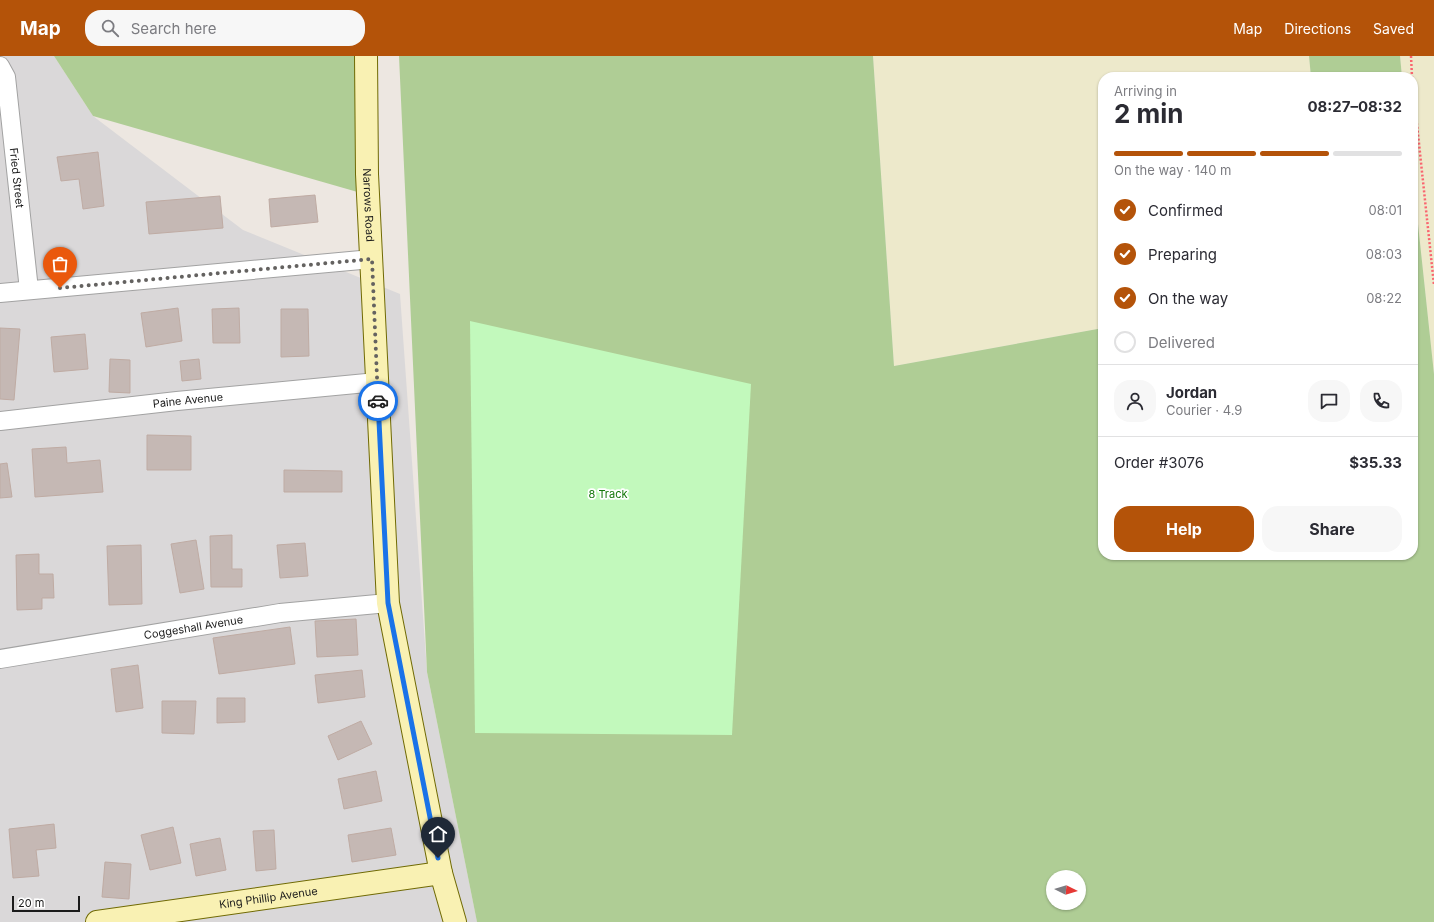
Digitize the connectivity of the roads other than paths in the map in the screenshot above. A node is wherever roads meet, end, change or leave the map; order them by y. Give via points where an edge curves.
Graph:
1 (366, 56) edge
2 (0, 66) edge
3 (372, 259) junction
4 (29, 290) junction
5 (0, 293) edge
6 (376, 382) junction
7 (0, 421) edge
8 (388, 603) junction
9 (0, 659) edge
10 (441, 873) junction
11 (97, 922) edge
12 (455, 922) edge

1 - 3 street, Narrows Road via 367,174
2 - 4 street, Fried Street via 6,77
3 - 4 street
3 - 6 street, Narrows Road
4 - 5 street
6 - 7 street, Paine Avenue
6 - 8 street, Narrows Road
8 - 9 street, Coggeshall Avenue via 280,613
8 - 10 street, Narrows Road
10 - 11 street, King Phillip Avenue
10 - 12 street, Narrows Road

